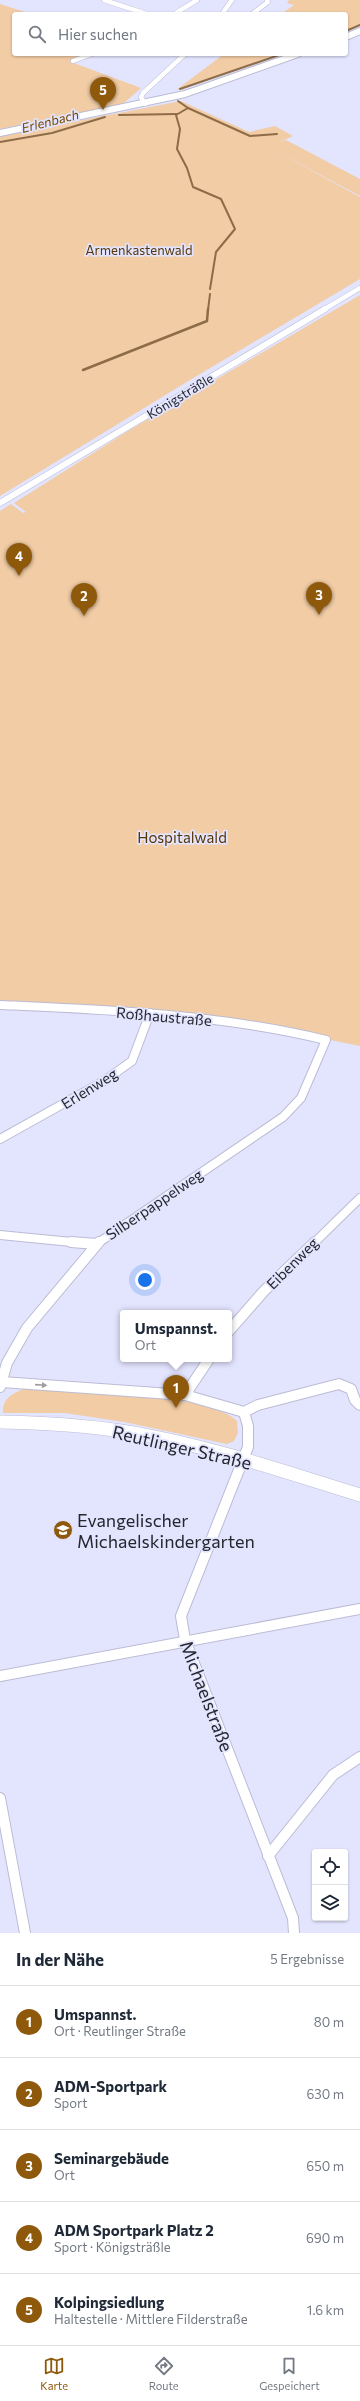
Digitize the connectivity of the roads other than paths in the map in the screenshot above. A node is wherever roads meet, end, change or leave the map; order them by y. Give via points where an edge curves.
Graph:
1 (104, 0) edge
2 (197, 0) edge
3 (232, 0) edge
4 (267, 0) edge
5 (141, 12) edge
6 (177, 12) edge
7 (223, 12) edge
8 (255, 12) edge
9 (360, 31) edge
10 (348, 36) edge
11 (87, 56) edge
12 (183, 56) edge
13 (292, 56) edge
14 (73, 62) dead end
15 (145, 104) junction
16 (0, 133) edge
17 (360, 288) edge
18 (0, 503) edge
19 (0, 1005) edge
20 (150, 1013) junction
21 (326, 1040) joint
22 (0, 1139) edge
23 (360, 1198) edge
24 (0, 1235) edge
25 (96, 1244) junction
26 (232, 1328) edge
27 (207, 1362) edge
28 (1, 1384) edge
29 (185, 1395) junction
30 (360, 1405) edge
31 (244, 1412) junction
32 (0, 1422) edge
33 (243, 1460) junction
34 (360, 1495) edge
35 (360, 1609) edge
36 (184, 1640) junction
37 (0, 1676) edge
38 (360, 1757) edge
39 (0, 1798) edge
40 (268, 1856) junction
41 (25, 1933) edge
42 (294, 1933) edge

1 - 5 street
2 - 6 street
3 - 7 street
4 - 8 street via 268,2
9 - 10 main road
11 - 14 street
12 - 15 street via 143,94 141,97
13 - 15 main road via 185,94
15 - 16 main road
17 - 18 street, Königsträßle
19 - 20 street, Roßhaustraße
20 - 21 street, Roßhaustraße via 266,1027
20 - 22 street, Erlenweg via 132,1061 97,1085
21 - 25 street, Silberpappelweg via 302,1098 283,1117
23 - 26 street, Eibenweg via 264,1291
24 - 25 street
25 - 28 street, Silberpappelweg via 27,1328 7,1363
27 - 29 street
28 -> 29 street
29 - 31 street
30 - 31 street via 351,1389 339,1384 258,1405
31 - 33 street, Michaelstraße via 249,1442
32 - 33 street, Reutlinger Straße via 69,1425 129,1432
33 - 34 street, Reutlinger Straße
33 - 36 street, Michaelstraße via 181,1616
35 - 36 street
36 - 37 street
36 - 40 street, Michaelstraße
38 - 40 street via 333,1775
39 - 41 street
40 - 42 street, Michaelstraße via 293,1918

